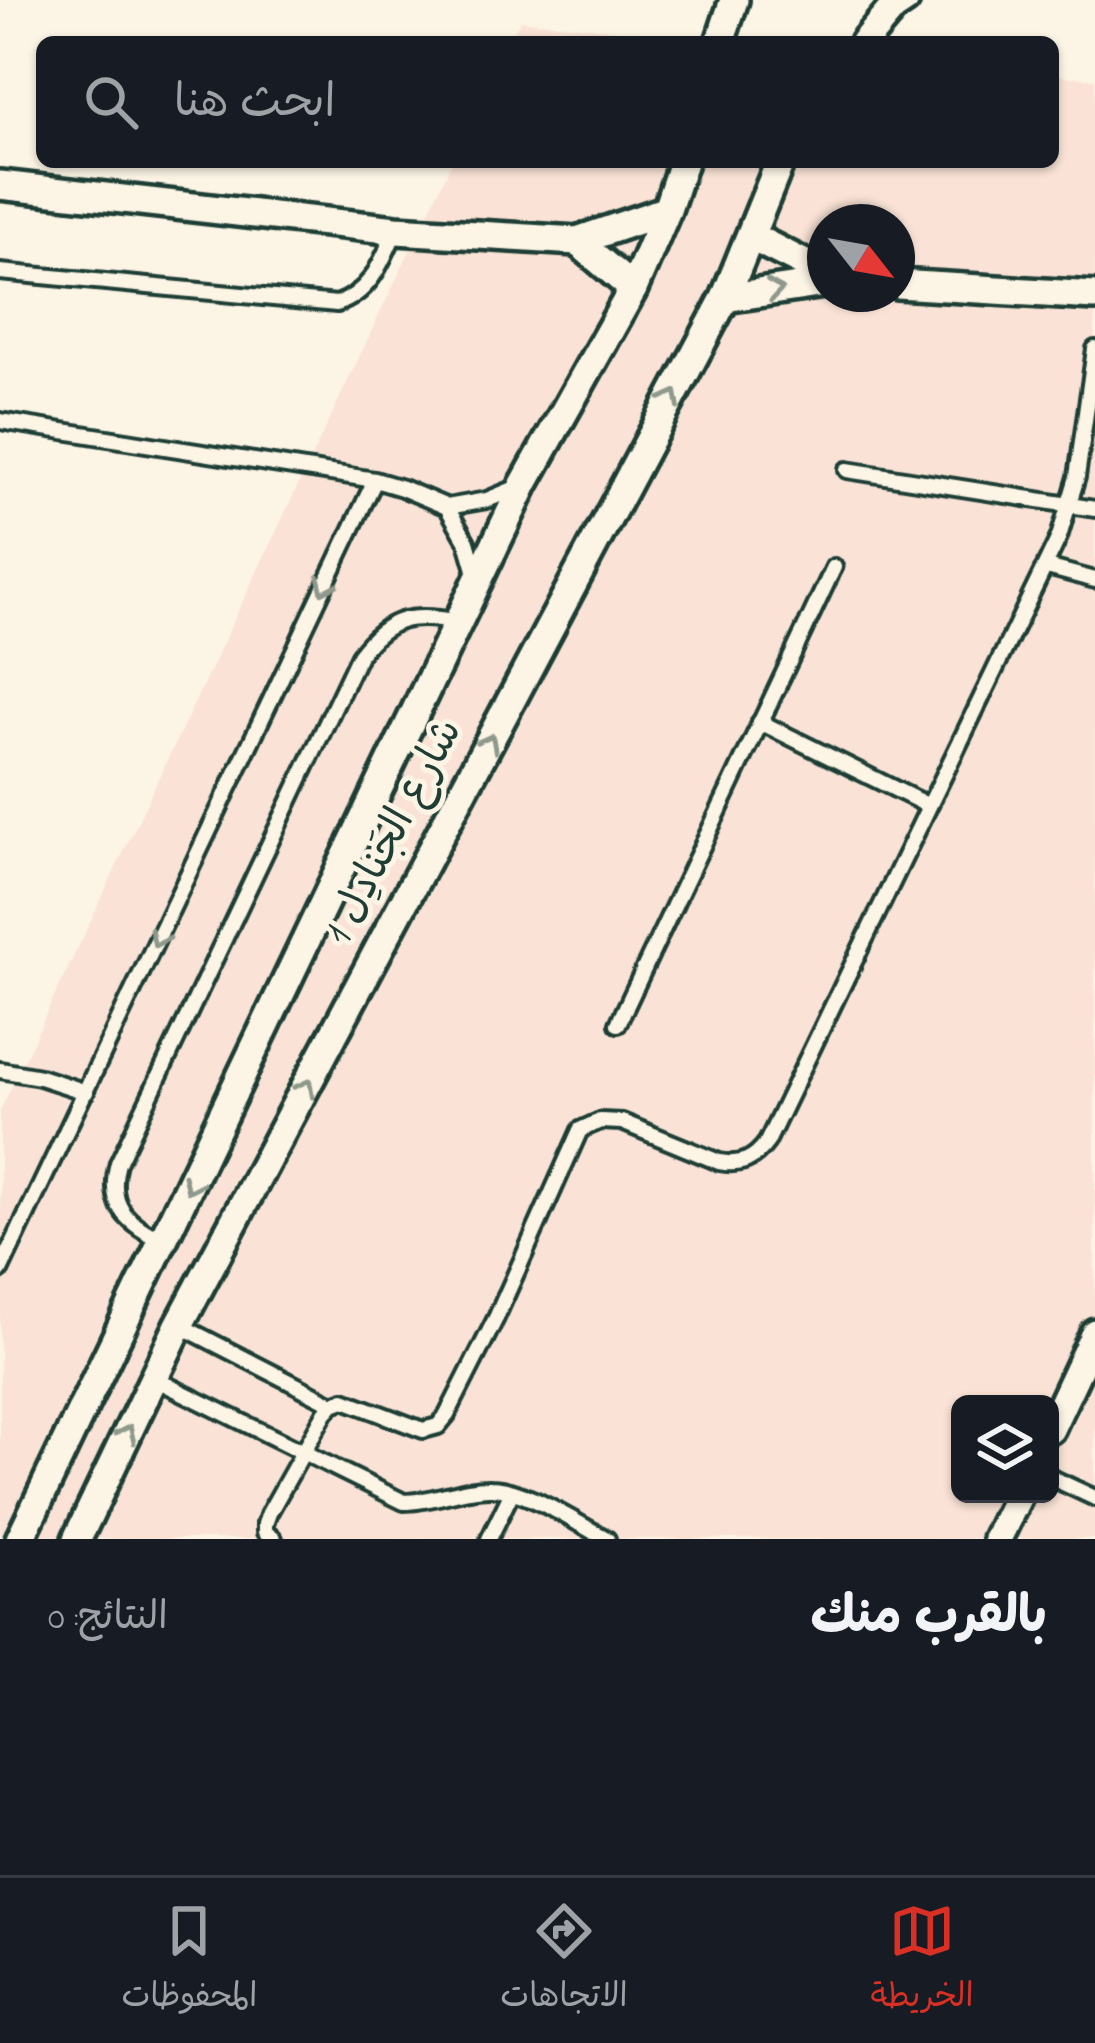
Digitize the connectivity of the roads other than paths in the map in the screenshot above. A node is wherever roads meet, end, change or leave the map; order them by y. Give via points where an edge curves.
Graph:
1 (719, 0) edge
2 (734, 0) edge
3 (875, 0) edge
4 (905, 0) edge
5 (717, 36) edge
6 (719, 36) edge
7 (850, 36) edge
8 (869, 36) edge
9 (681, 168) edge
10 (778, 168) edge
11 (0, 185) edge
12 (667, 210) junction
13 (396, 230) junction
14 (750, 236) junction
15 (577, 241) junction
16 (807, 268) edge
17 (0, 272) edge
18 (807, 282) edge
19 (915, 285) edge
20 (633, 289) junction
21 (1095, 296) edge
22 (725, 298) junction
23 (1095, 349) edge
24 (0, 421) edge
25 (847, 470) dead end
26 (375, 480) junction
27 (524, 484) junction
28 (1070, 506) junction
29 (446, 507) junction
30 (1095, 509) edge
31 (834, 567) dead end
32 (1046, 568) junction
33 (1095, 580) edge
34 (477, 581) junction
35 (458, 622) junction
36 (760, 722) junction
37 (929, 806) junction
38 (618, 1024) dead end
39 (0, 1070) edge
40 (86, 1092) junction
41 (164, 1242) junction
42 (0, 1271) edge
43 (179, 1325) junction
44 (1095, 1333) edge
45 (153, 1378) junction
46 (333, 1404) junction
47 (1059, 1410) edge
48 (303, 1451) junction
49 (1059, 1481) edge
50 (512, 1492) junction
51 (1095, 1498) edge
52 (1015, 1503) edge
53 (20, 1539) edge
54 (77, 1539) edge
55 (274, 1539) edge
56 (489, 1539) edge
57 (607, 1539) edge
58 (997, 1539) edge

1 - 5 street
2 - 6 street
3 - 7 street
4 - 8 street
9 - 12 street, شارع الجَنادِل 1
10 - 14 street, شارع الجَنادِل 1
11 - 13 street
12 - 15 street
12 - 20 street, شارع الجَنادِل 1
13 - 15 street
13 - 17 lane via 365,287 337,304
14 - 16 street
14 - 22 street, شارع الجَنادِل 1
15 - 20 street
22 -> 18 street
19 - 21 street
20 - 27 street, شارع الجَنادِل 1
43 -> 22 street, شارع الجَنادِل 1
23 - 28 lane
24 - 26 lane
25 - 28 lane
26 - 29 lane
26 -> 40 lane
27 - 29 lane
27 - 34 street, شارع الجَنادِل 1
28 - 30 lane
28 - 32 lane
29 - 34 lane
31 - 36 lane
32 - 33 lane
32 - 37 lane
34 - 35 street, شارع الجَنادِل 1
35 -> 41 street, شارع الجَنادِل 1
35 - 41 lane via 411,617 381,631 359,655 118,1163 115,1191 125,1217
36 - 37 lane
36 - 38 lane
37 - 46 lane via 759,1154 733,1165 622,1122 580,1130 438,1426 423,1430 344,1400
39 - 40 lane
40 - 42 lane
41 - 53 street, شارع الجَنادِل 1
43 - 45 street, شارع الجَنادِل 1
43 - 46 lane
44 - 47 street
45 - 48 lane
54 -> 45 street, شارع الجَنادِل 1
46 - 48 lane
48 - 50 lane via 404,1502 495,1487
48 - 55 lane via 265,1524
49 - 51 lane
50 - 56 lane
50 - 57 lane
52 - 58 street

